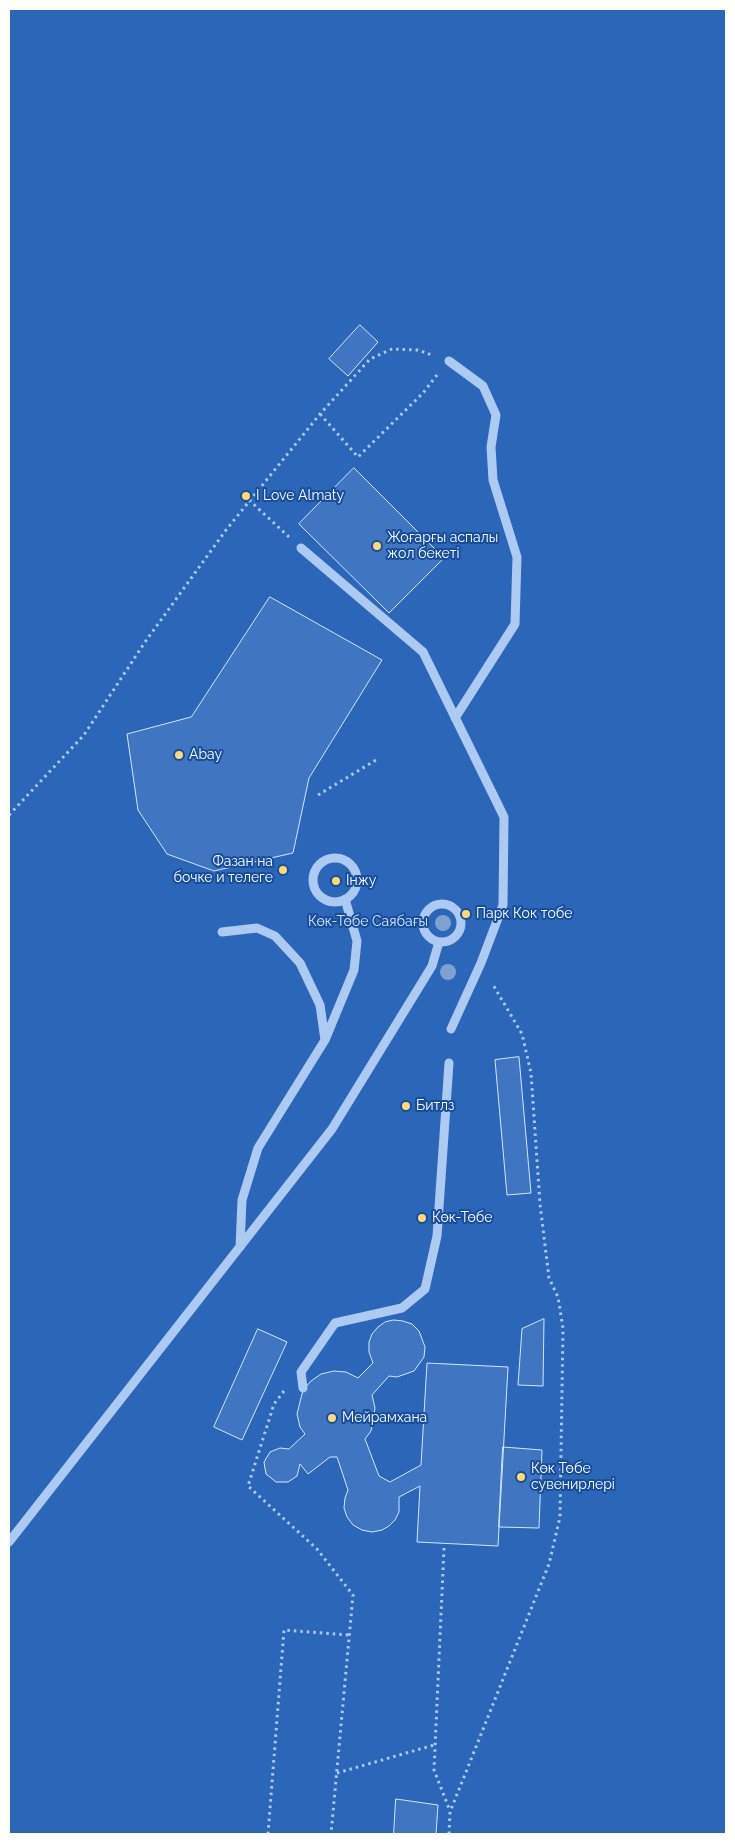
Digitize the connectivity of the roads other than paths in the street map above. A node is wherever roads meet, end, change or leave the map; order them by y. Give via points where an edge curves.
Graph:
1 (449, 362) road end
2 (302, 548) road end
3 (455, 718) junction
4 (345, 899) junction
5 (222, 932) dead end
6 (439, 942) junction
7 (451, 1029) dead end
8 (325, 1040) junction
9 (449, 1063) dead end
10 (240, 1247) junction
11 (303, 1388) dead end
12 (9, 1542) edge

1 - 3 street via 483,386 496,415 491,448 493,480 517,557 515,624
2 - 3 street via 423,652
3 - 7 street via 504,817 503,905
4 - 4 street via 351,895 357,882 353,868 341,859 327,859 316,868 312,882 314,889 331,902
4 - 8 street via 357,941 354,970
5 - 8 street via 257,928 275,936 300,963 320,1005
6 - 6 street via 457,936 461,924 457,911 440,904 429,909 423,920 425,932
6 - 10 street via 432,966 332,1129
8 - 10 street via 258,1148 242,1200
9 - 11 street via 437,1236 425,1288 402,1308 336,1323 301,1372
10 - 12 street

